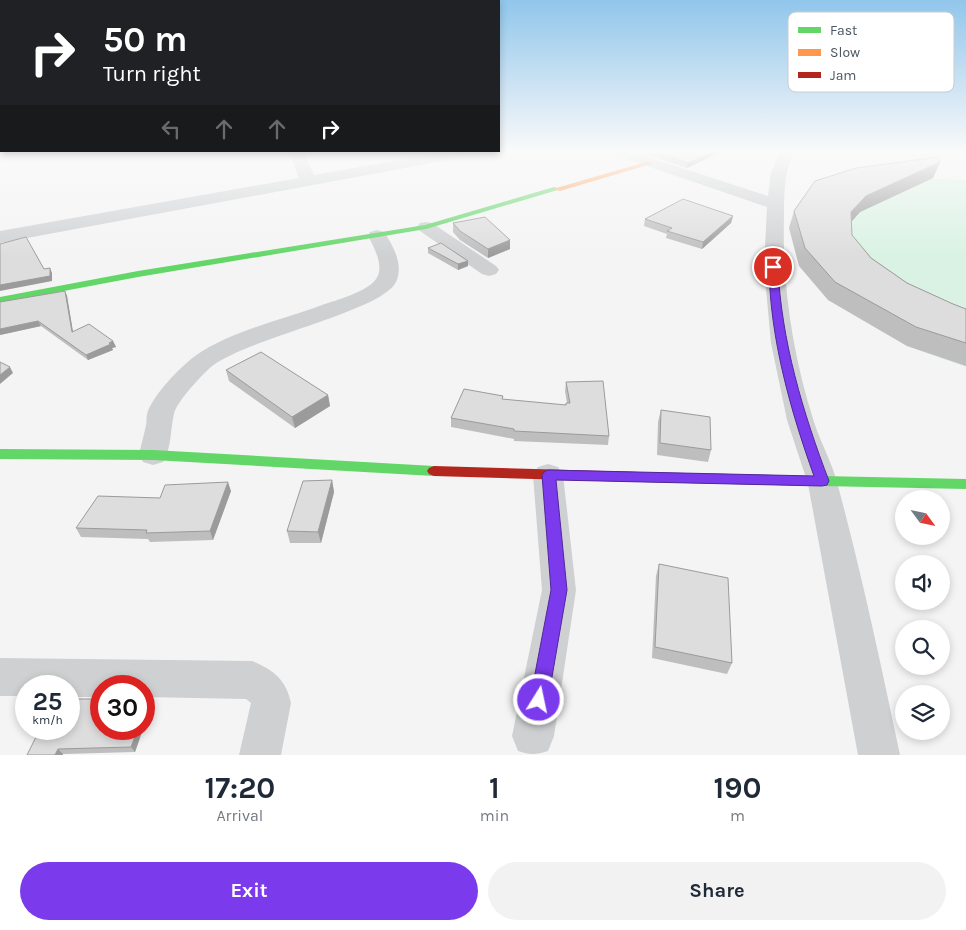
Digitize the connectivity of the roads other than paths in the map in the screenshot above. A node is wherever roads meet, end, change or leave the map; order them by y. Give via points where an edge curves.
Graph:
1 (279, 186) edge
2 (568, 186) edge
3 (721, 186) edge
4 (779, 186) edge
5 (776, 204) junction
6 (426, 227) junction
7 (377, 236) junction
8 (0, 237) edge
9 (489, 270) dead end
10 (0, 300) edge
11 (0, 454) edge
12 (153, 454) junction
13 (548, 475) junction
14 (822, 481) junction
15 (966, 484) edge
16 (0, 677) edge
17 (533, 736) dead end
18 (260, 755) edge
19 (880, 755) edge

1 - 8 street
2 - 6 street
3 - 5 street
4 - 5 street
5 - 14 street via 774,286 782,342 801,422
6 - 7 street
6 - 9 street
7 - 10 street via 138,274
7 - 12 street via 389,264 386,281 355,301 237,343 204,361 166,402 160,415
11 - 12 street
12 - 13 street
13 - 14 street
13 - 17 street via 559,590
14 - 15 street
14 - 19 street
16 - 18 street via 252,680 266,688 271,703

